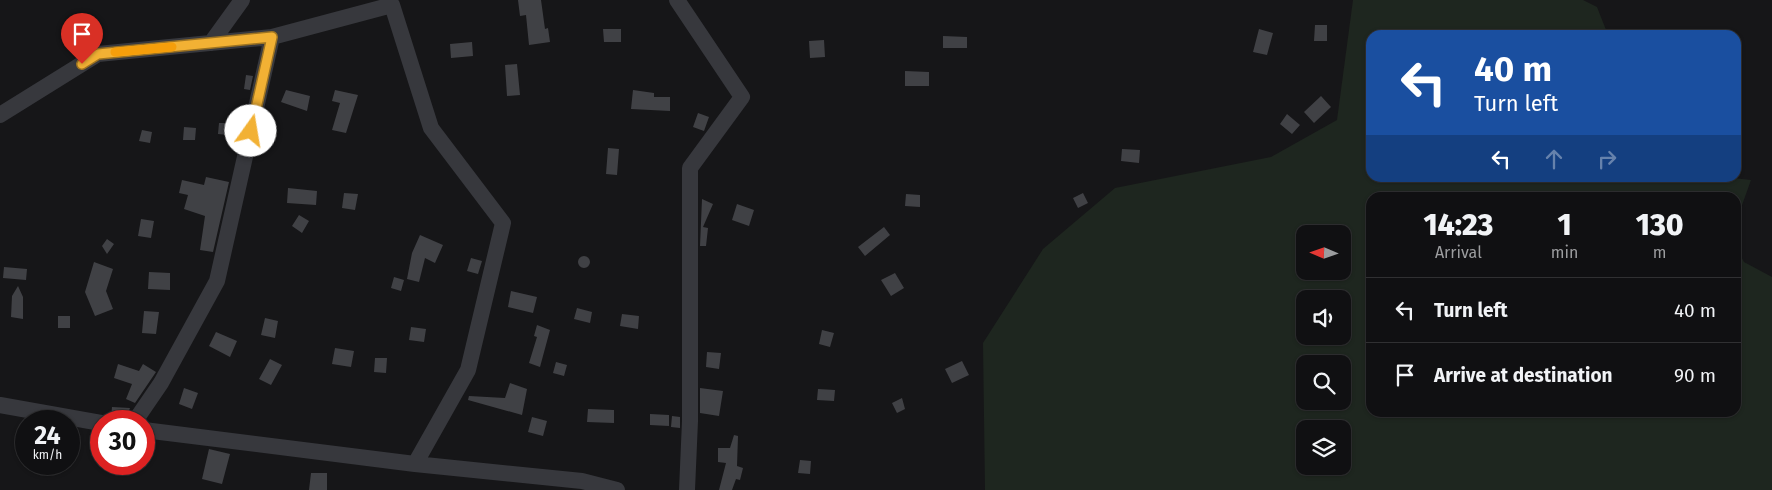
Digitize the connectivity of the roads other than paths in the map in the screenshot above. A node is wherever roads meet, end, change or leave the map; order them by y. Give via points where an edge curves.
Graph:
1 (242, 0) edge
2 (677, 0) edge
3 (400, 2) edge
4 (272, 37) junction
5 (211, 43) junction
6 (0, 115) edge
7 (0, 405) edge
8 (142, 410) edge
9 (90, 421) edge
10 (155, 431) edge
11 (415, 464) junction
12 (617, 490) edge
13 (687, 490) edge

1 - 5 street
2 - 13 street via 742,97 690,168
3 - 4 street
3 - 11 street via 431,128 503,223 468,370
4 - 5 street
4 - 8 street via 217,281
5 - 6 street via 98,54
7 - 9 street
10 - 11 street
11 - 12 street via 582,481

